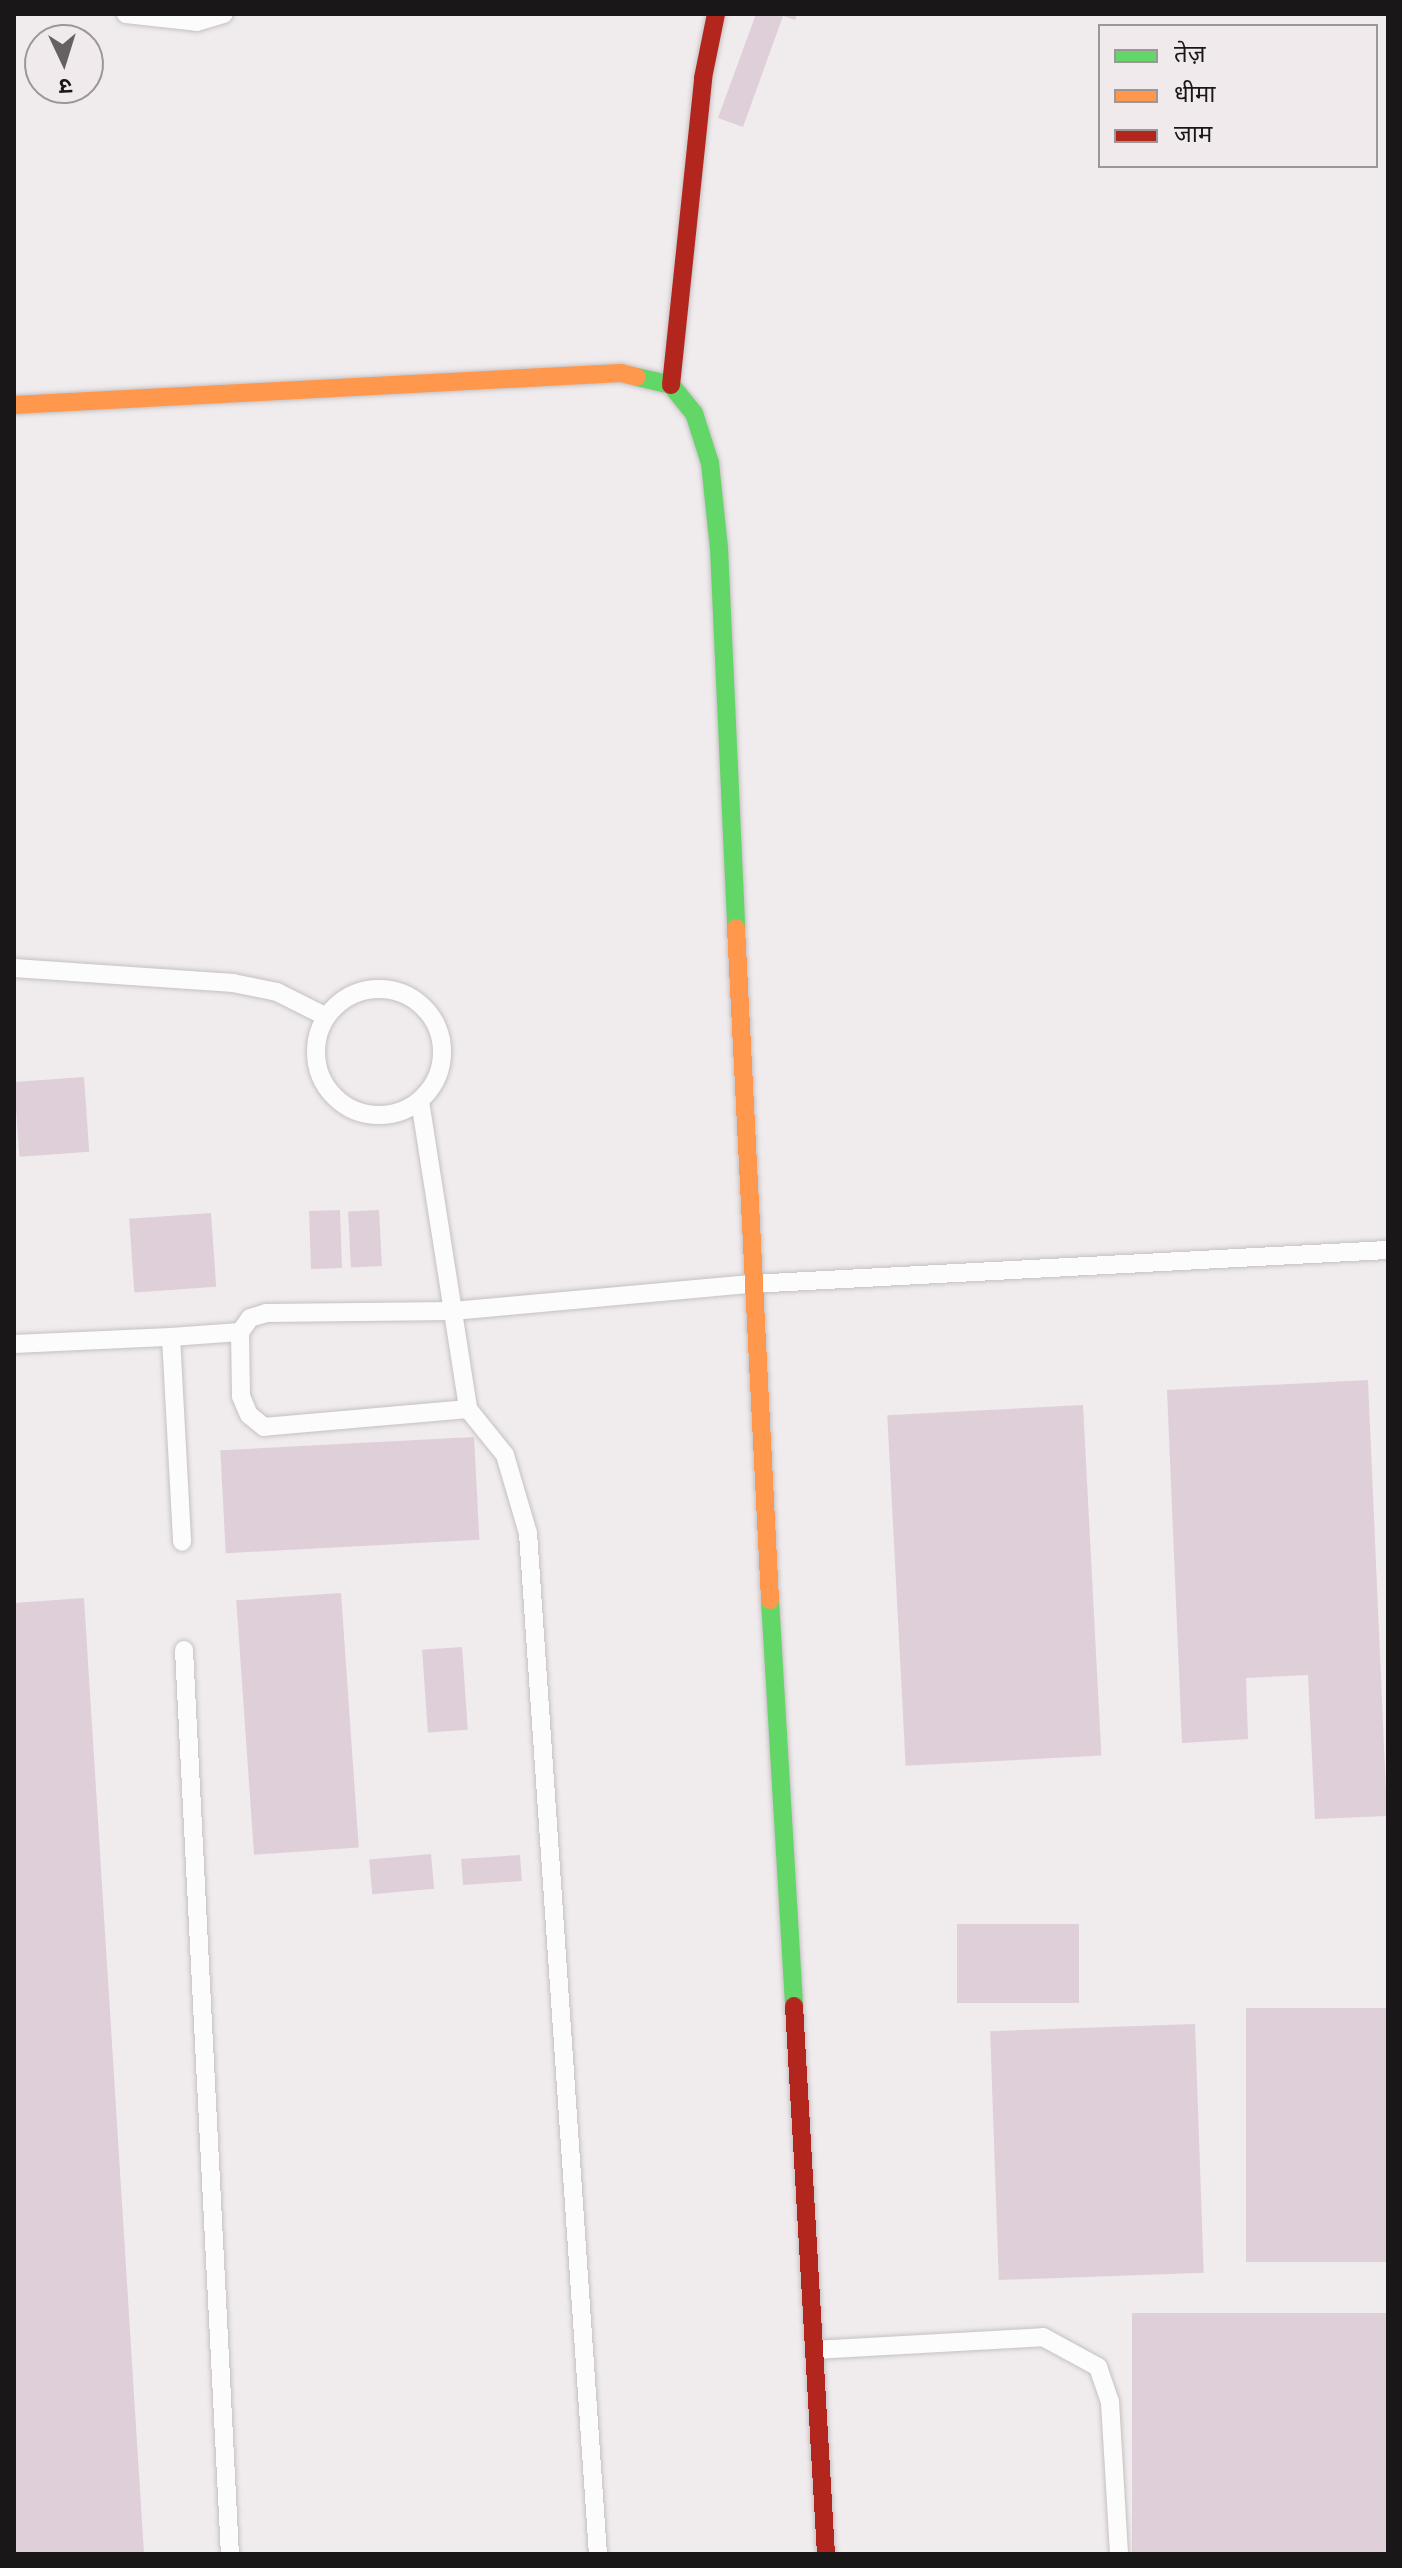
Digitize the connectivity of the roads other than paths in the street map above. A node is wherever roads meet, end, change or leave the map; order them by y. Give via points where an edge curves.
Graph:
1 (126, 14) edge
2 (224, 14) edge
3 (716, 14) edge
4 (671, 385) junction
5 (14, 405) edge
6 (14, 968) edge
7 (325, 1016) junction
8 (420, 1101) junction
9 (1388, 1250) edge
10 (751, 1284) junction
11 (453, 1311) junction
12 (240, 1332) junction
13 (171, 1337) junction
14 (14, 1344) edge
15 (468, 1409) junction
16 (182, 1542) dead end
17 (184, 1650) dead end
18 (814, 2350) junction
19 (230, 2554) edge
20 (598, 2554) edge
21 (826, 2554) edge
22 (1119, 2554) edge

1 - 2 lane via 197,22
3 - 4 street via 701,92
4 - 5 street via 621,373 514,376
4 - 10 street via 694,413 710,463 719,548
6 - 7 lane via 233,983 277,992
7 - 8 lane via 314,1051 324,1085 352,1110 387,1116
7 - 8 lane via 353,993 390,989 422,1004 441,1035 441,1071
8 - 11 lane
9 - 10 lane
10 - 11 lane
10 - 18 street
11 - 12 lane via 266,1313 250,1318
11 - 15 lane
12 - 13 lane
12 - 15 lane via 241,1396 249,1415 264,1427
13 - 14 lane
13 - 16 lane
15 - 20 lane via 505,1455 528,1533
17 - 19 lane
18 - 21 street
18 - 22 lane via 1043,2337 1098,2367 1110,2402

